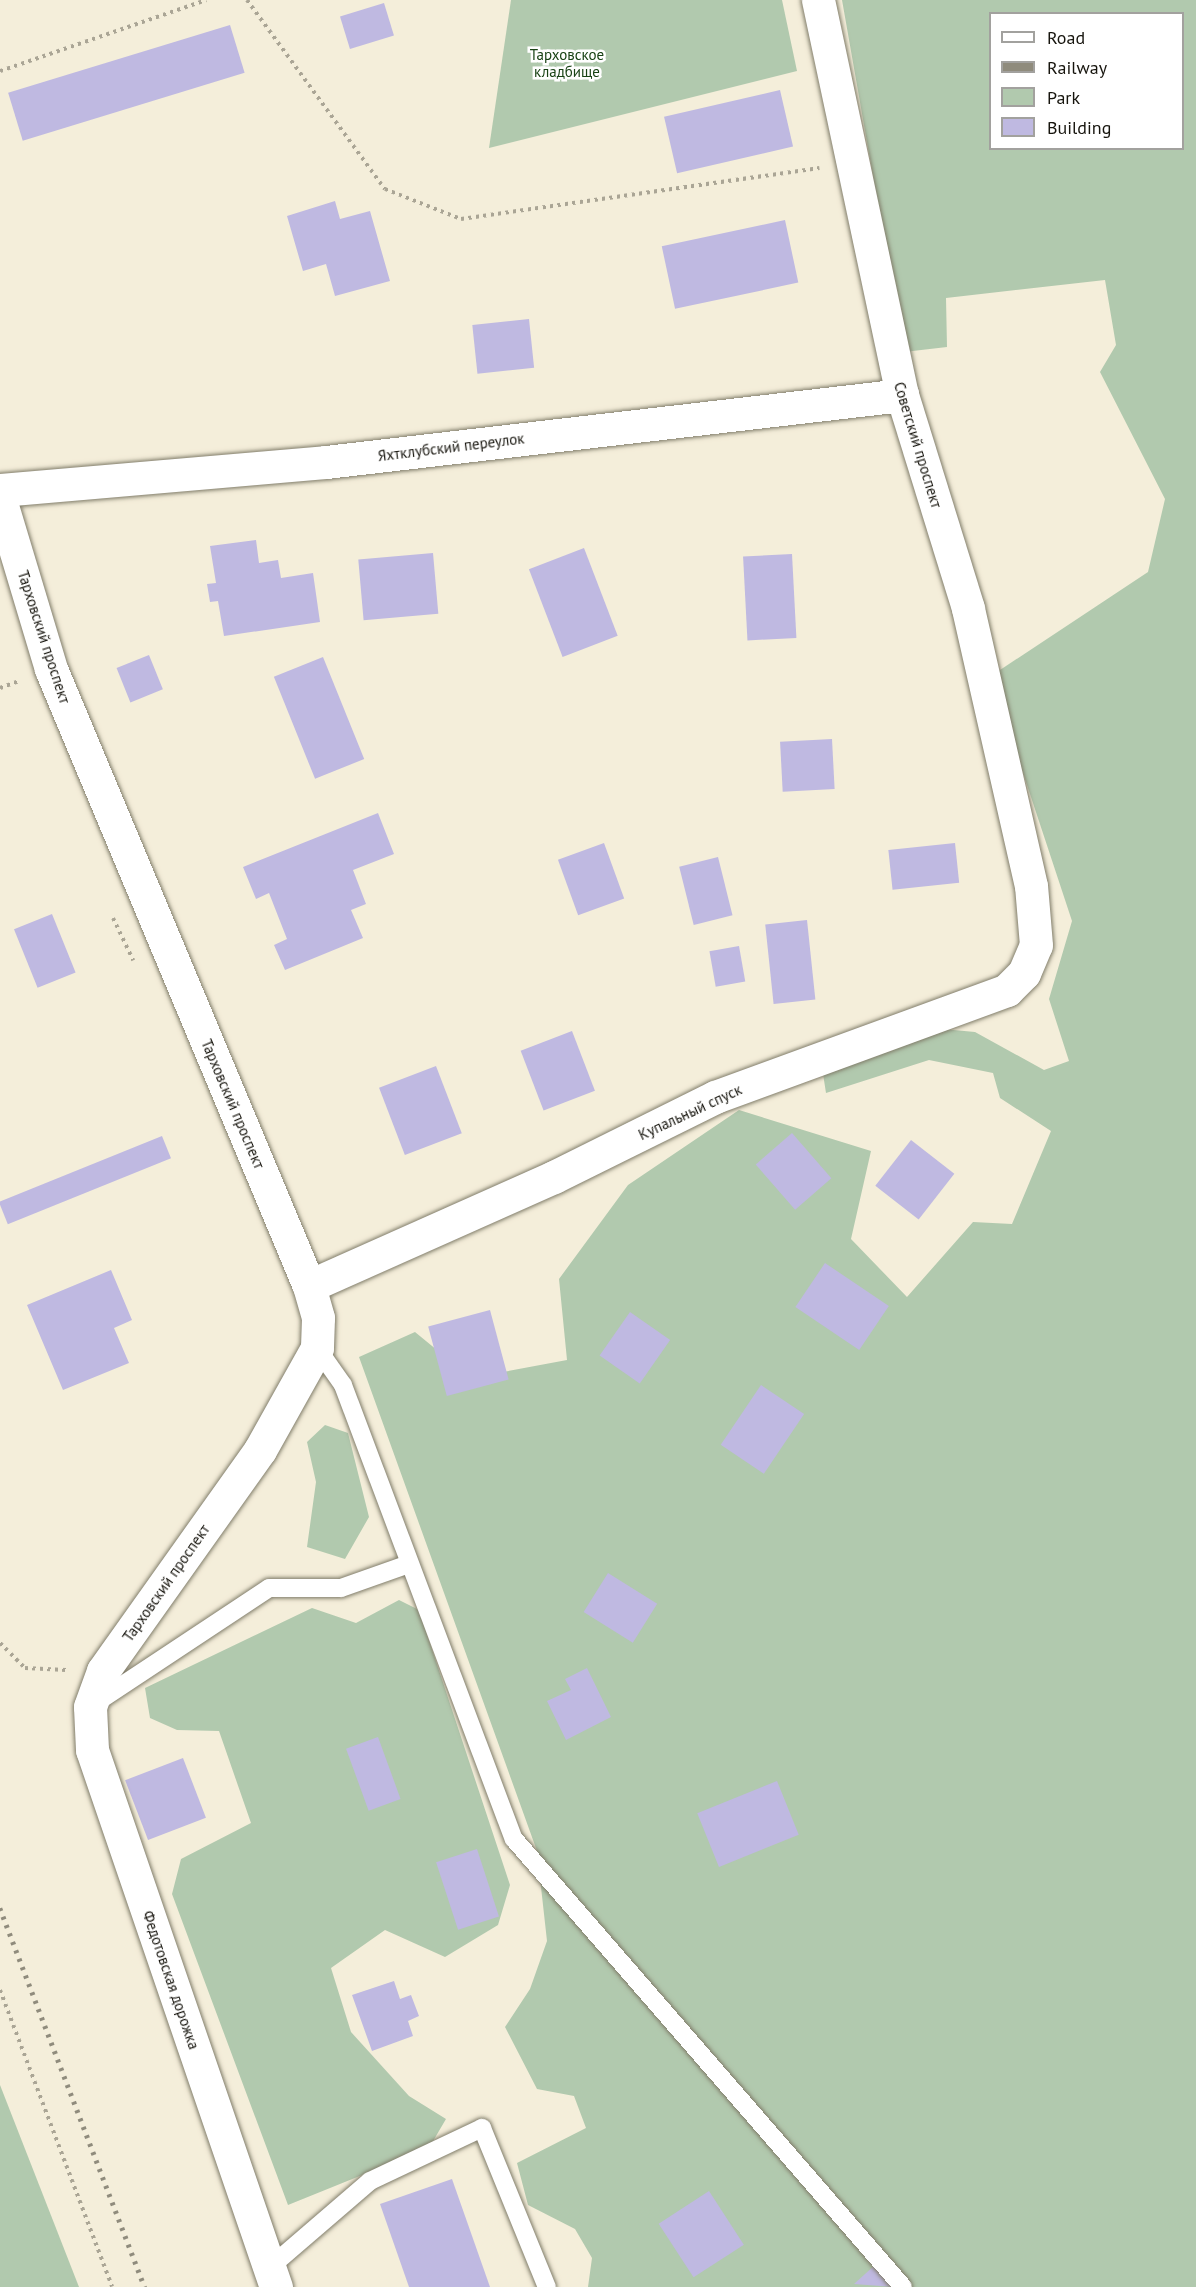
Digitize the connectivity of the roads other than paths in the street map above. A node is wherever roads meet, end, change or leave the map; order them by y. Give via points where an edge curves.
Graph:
1 (818, 0) edge
2 (902, 395) junction
3 (0, 490) edge
4 (0, 499) edge
5 (1031, 886) joint
6 (309, 1286) junction
7 (317, 1348) junction
8 (409, 1564) junction
9 (103, 1671) joint
10 (90, 1707) junction
11 (273, 2278) edge
12 (547, 2287) edge
13 (903, 2287) edge

1 - 2 street, Советский проспект
2 - 3 street, Яхтклубский переулок via 326,462
2 - 5 street, Советский проспект via 968,608
4 - 6 street, Тарховский проспект via 51,669
5 - 6 street, Купальный спуск via 1036,945 1024,973 1007,990 716,1097 554,1177
6 - 7 street, Тарховский проспект via 318,1318
7 - 8 lane via 343,1385
7 - 9 street, Тарховский проспект via 260,1449
8 - 10 lane via 341,1587 269,1587
8 - 13 lane via 514,1839
9 - 10 street, Федотовская дорожка
10 - 11 street, Федотовская дорожка via 92,1750
11 - 12 lane via 370,2181 482,2128

